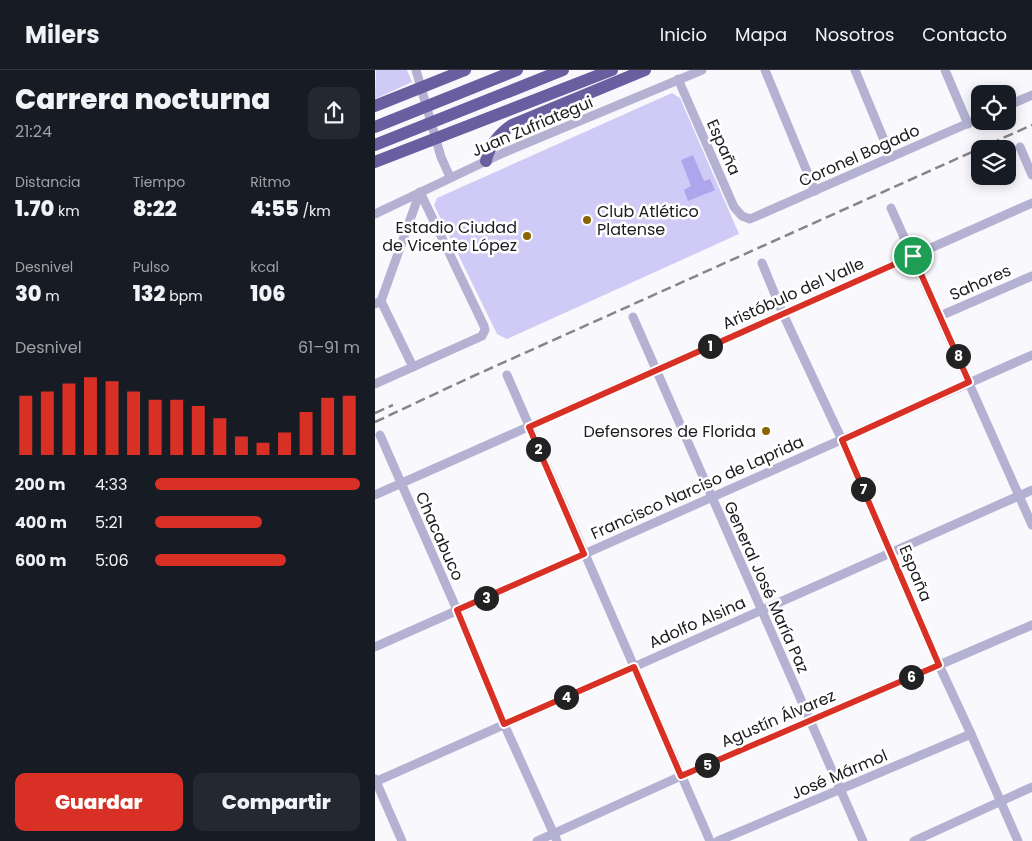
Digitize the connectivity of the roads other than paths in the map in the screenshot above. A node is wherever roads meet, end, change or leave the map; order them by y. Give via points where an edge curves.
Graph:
1 (417, 70) edge
2 (465, 70) edge
3 (517, 70) edge
4 (563, 70) edge
5 (612, 70) edge
6 (645, 70) edge
7 (702, 70) edge
8 (765, 70) edge
9 (855, 70) edge
10 (945, 70) edge
11 (678, 79) junction
12 (1032, 95) edge
13 (1016, 102) edge
14 (375, 106) edge
15 (971, 122) edge
16 (968, 124) junction
17 (375, 127) edge
18 (375, 145) edge
19 (1020, 147) dead end
20 (891, 157) junction
21 (486, 161) junction
22 (375, 162) edge
23 (1032, 175) edge
24 (450, 178) junction
25 (815, 191) junction
26 (420, 192) junction
27 (1032, 204) edge
28 (891, 208) dead end
29 (375, 214) edge
30 (750, 219) joint
31 (913, 256) junction
32 (762, 263) dead end
33 (1032, 276) edge
34 (378, 303) edge
35 (783, 314) junction
36 (940, 316) junction
37 (633, 317) dead end
38 (1032, 355) edge
39 (413, 367) junction
40 (656, 370) junction
41 (507, 375) dead end
42 (969, 382) junction
43 (375, 384) edge
44 (529, 427) junction
45 (380, 435) dead end
46 (842, 440) junction
47 (401, 484) junction
48 (1032, 490) edge
49 (375, 495) edge
50 (1019, 496) junction
51 (712, 498) junction
52 (1032, 525) edge
53 (891, 553) junction
54 (584, 554) junction
55 (457, 610) junction
56 (761, 610) junction
57 (1032, 625) edge
58 (375, 647) edge
59 (939, 665) junction
60 (634, 667) junction
61 (810, 722) junction
62 (504, 724) junction
63 (971, 734) junction
64 (681, 776) junction
65 (375, 780) edge
66 (1032, 787) edge
67 (840, 790) junction
68 (1001, 802) junction
69 (555, 837) edge
70 (402, 841) edge
71 (537, 841) edge
72 (710, 841) edge
73 (719, 841) edge
74 (863, 841) edge
75 (914, 841) edge
76 (1018, 841) edge

1 - 24 street
2 - 14 highway
3 - 17 highway
4 - 18 highway
5 - 22 highway
6 - 21 highway via 512,125 500,135
7 - 11 street, Juan Zufriategui
8 - 25 street
9 - 20 street
10 - 16 street
11 - 21 street, Juan Zufriategui
11 - 30 street, España via 734,207
12 - 13 street
15 - 16 street, Coronel Bogado
16 - 20 street, Coronel Bogado
19 - 23 street
20 - 25 street, Coronel Bogado
21 - 24 street, Juan Zufriategui
24 - 26 street, Juan Zufriategui
25 - 30 street, Coronel Bogado
26 - 29 street, Juan Zufriategui
26 - 34 street
26 - 39 street via 484,326 484,333
27 - 31 street, Aristóbulo del Valle
28 - 31 street
31 - 35 street, Aristóbulo del Valle
31 - 36 street
32 - 35 street, España
33 - 36 street, Sahores
34 - 39 street
35 - 40 street, Aristóbulo del Valle
35 - 46 street, España
36 - 42 street
37 - 40 street, General José María Paz
38 - 42 street, Francisco Narciso de Laprida
39 - 43 street
40 - 44 street, Aristóbulo del Valle
40 - 51 street, General José María Paz
41 - 44 street
42 - 46 street, Francisco Narciso de Laprida
42 - 50 street
44 - 47 street, Aristóbulo del Valle
44 - 54 street
45 - 47 street, Chacabuco
46 - 51 street, Francisco Narciso de Laprida
46 - 53 street, España
47 - 49 street, Aristóbulo del Valle
47 - 55 street, Chacabuco
48 - 50 street, Adolfo Alsina
50 - 52 street
50 - 53 street, Adolfo Alsina
51 - 54 street, Francisco Narciso de Laprida
51 - 56 street, General José María Paz
53 - 56 street, Adolfo Alsina
53 - 59 street, España
54 - 55 street, Francisco Narciso de Laprida
54 - 60 street
55 - 58 street, Francisco Narciso de Laprida
55 - 62 street, Chacabuco
56 - 60 street, Adolfo Alsina
56 - 61 street, General José María Paz
57 - 59 street, Agustín Álvarez
59 - 61 street, Agustín Álvarez
59 - 63 street, España
60 - 62 street, Adolfo Alsina
60 - 64 street
61 - 64 street, Agustín Álvarez
61 - 67 street, General José María Paz
62 - 65 street, Adolfo Alsina
62 - 69 street, Chacabuco
63 - 67 street, José Mármol
63 - 68 street, España
64 - 69 street, Agustín Álvarez
64 - 72 street
65 - 70 street
66 - 68 street
67 - 73 street, José Mármol
67 - 74 street, General José María Paz
68 - 75 street
68 - 76 street, España
69 - 71 street, Agustín Álvarez

